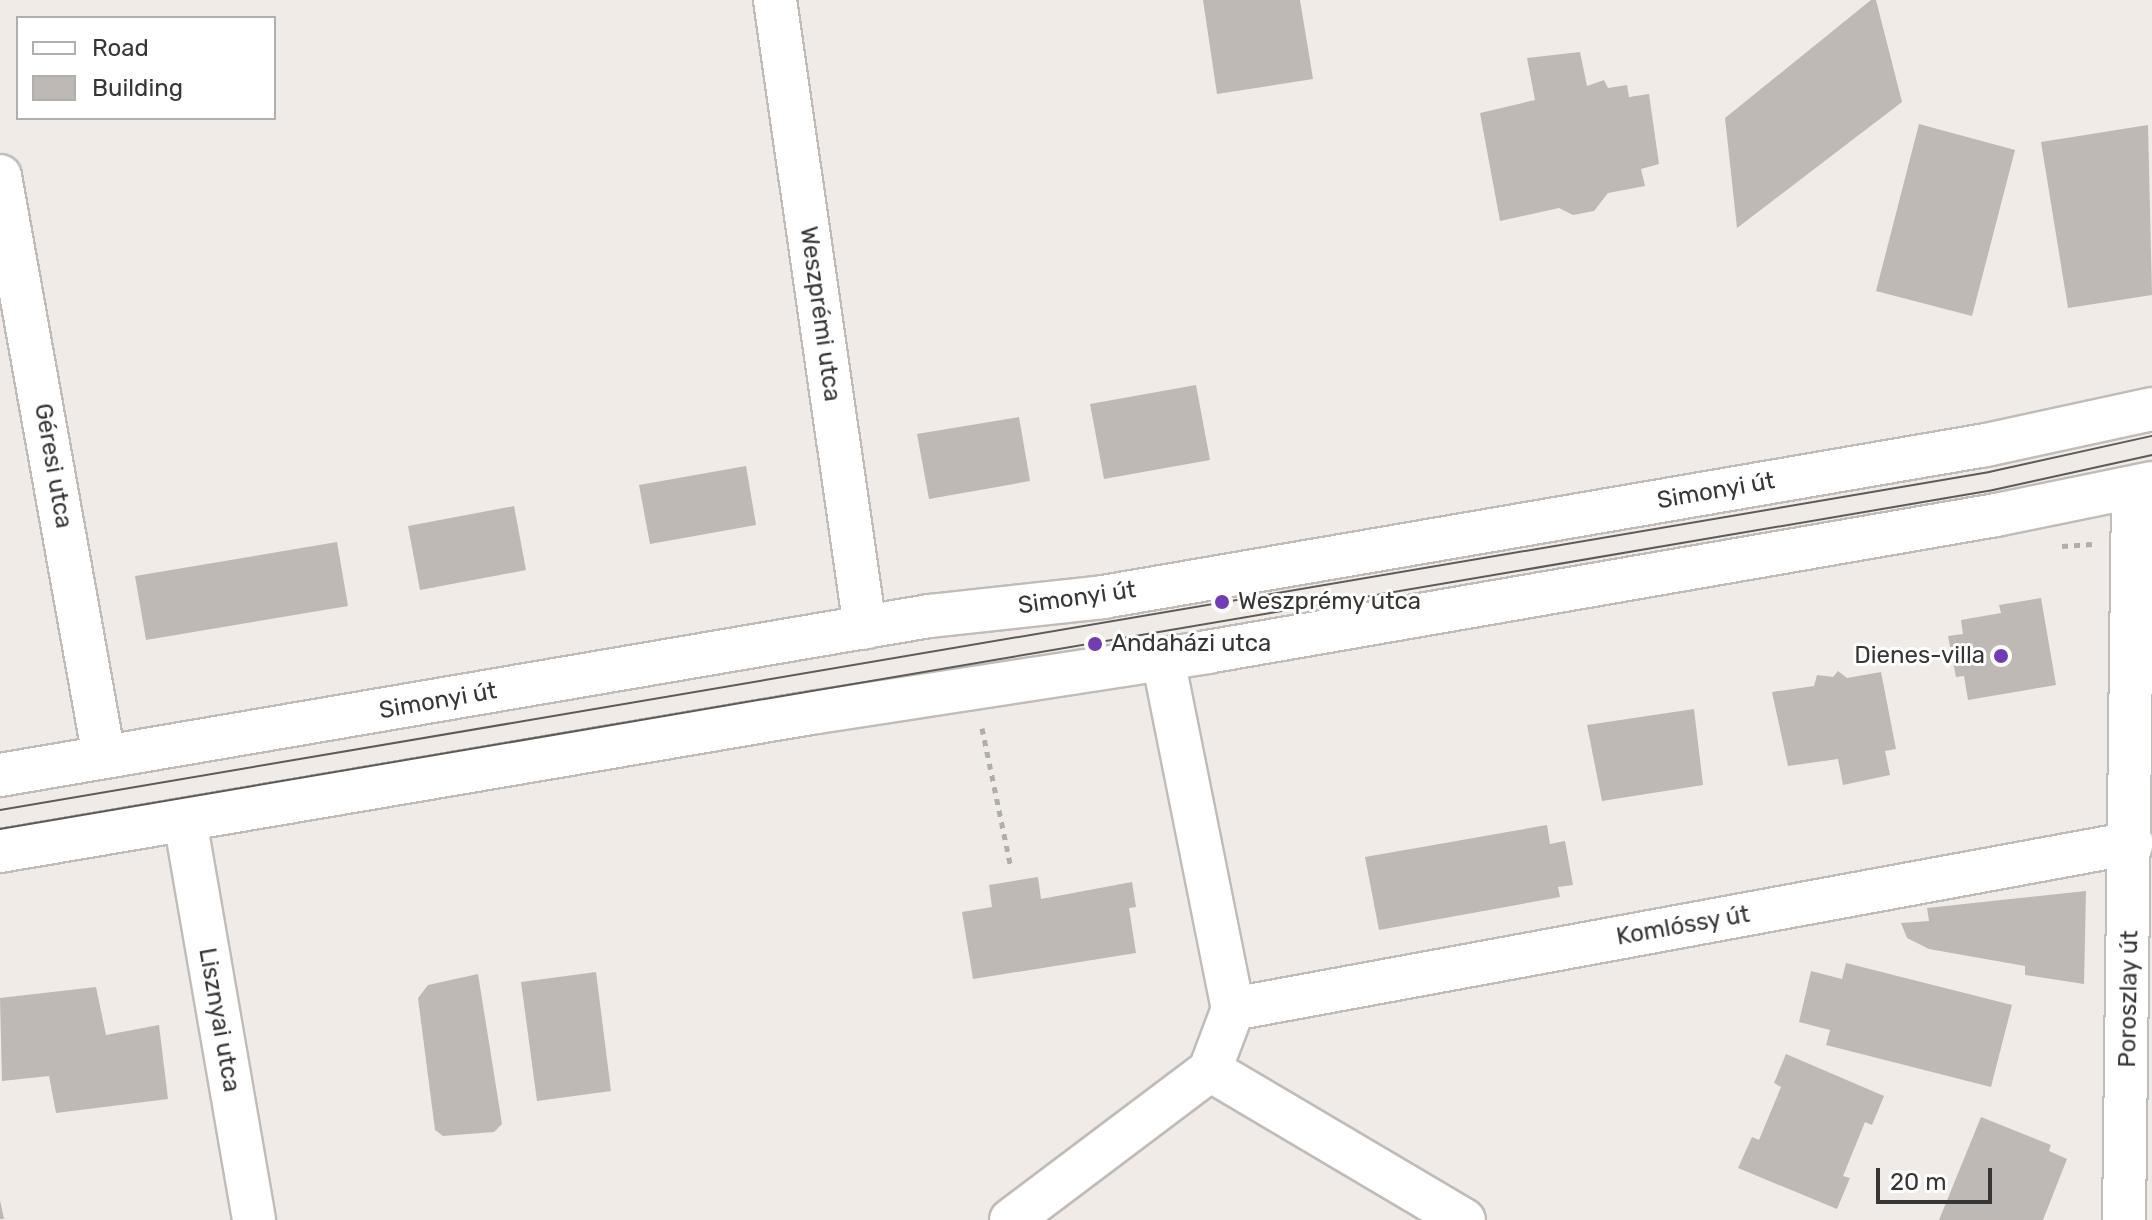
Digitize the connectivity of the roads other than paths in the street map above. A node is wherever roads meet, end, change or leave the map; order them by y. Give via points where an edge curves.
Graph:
1 (775, 0) edge
2 (0, 176) edge
3 (2152, 409) edge
4 (2142, 486) edge
5 (865, 628) junction
6 (1163, 659) junction
7 (104, 757) junction
8 (0, 775) edge
9 (185, 820) junction
10 (2132, 843) junction
11 (0, 851) edge
12 (1233, 1009) junction
13 (1210, 1070) junction
14 (2139, 1150) edge
15 (254, 1220) edge
16 (1011, 1220) edge
17 (1464, 1220) edge
18 (2124, 1220) edge

1 - 5 street, Weszprémi utca
2 - 7 street, Géresi utca
3 - 5 street, Simonyi út via 1986,445 1103,597
4 - 6 street
4 - 10 street, Poroszlay út
5 - 7 street, Simonyi út
6 - 9 street
6 - 12 street
7 - 8 street, Simonyi út
9 - 11 street
9 - 15 street, Lisznyai utca
10 - 12 street, Komlóssy út
10 - 14 street, Poroszlay út
12 - 13 street
13 - 16 street
13 - 17 street
14 - 18 street, Poroszlay út

